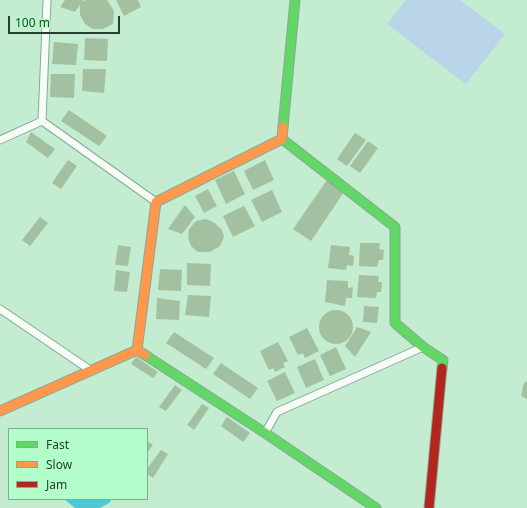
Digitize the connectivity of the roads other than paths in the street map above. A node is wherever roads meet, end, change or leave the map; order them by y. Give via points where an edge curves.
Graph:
1 (47, 0) edge
2 (295, 0) edge
3 (42, 121) junction
4 (282, 139) junction
5 (0, 140) edge
6 (156, 202) junction
7 (0, 309) edge
8 (423, 347) junction
9 (137, 350) junction
10 (90, 370) junction
11 (0, 412) edge
12 (265, 433) junction
13 (376, 508) edge
14 (429, 508) edge

1 - 3 street
2 - 4 street
3 - 5 street
3 - 6 street
4 - 6 street
4 - 8 street via 396,227 395,322
6 - 9 street
7 - 10 street
8 - 12 street via 277,412
8 - 14 street via 443,360
9 - 10 street
9 - 12 street
10 - 11 street
12 - 13 street

